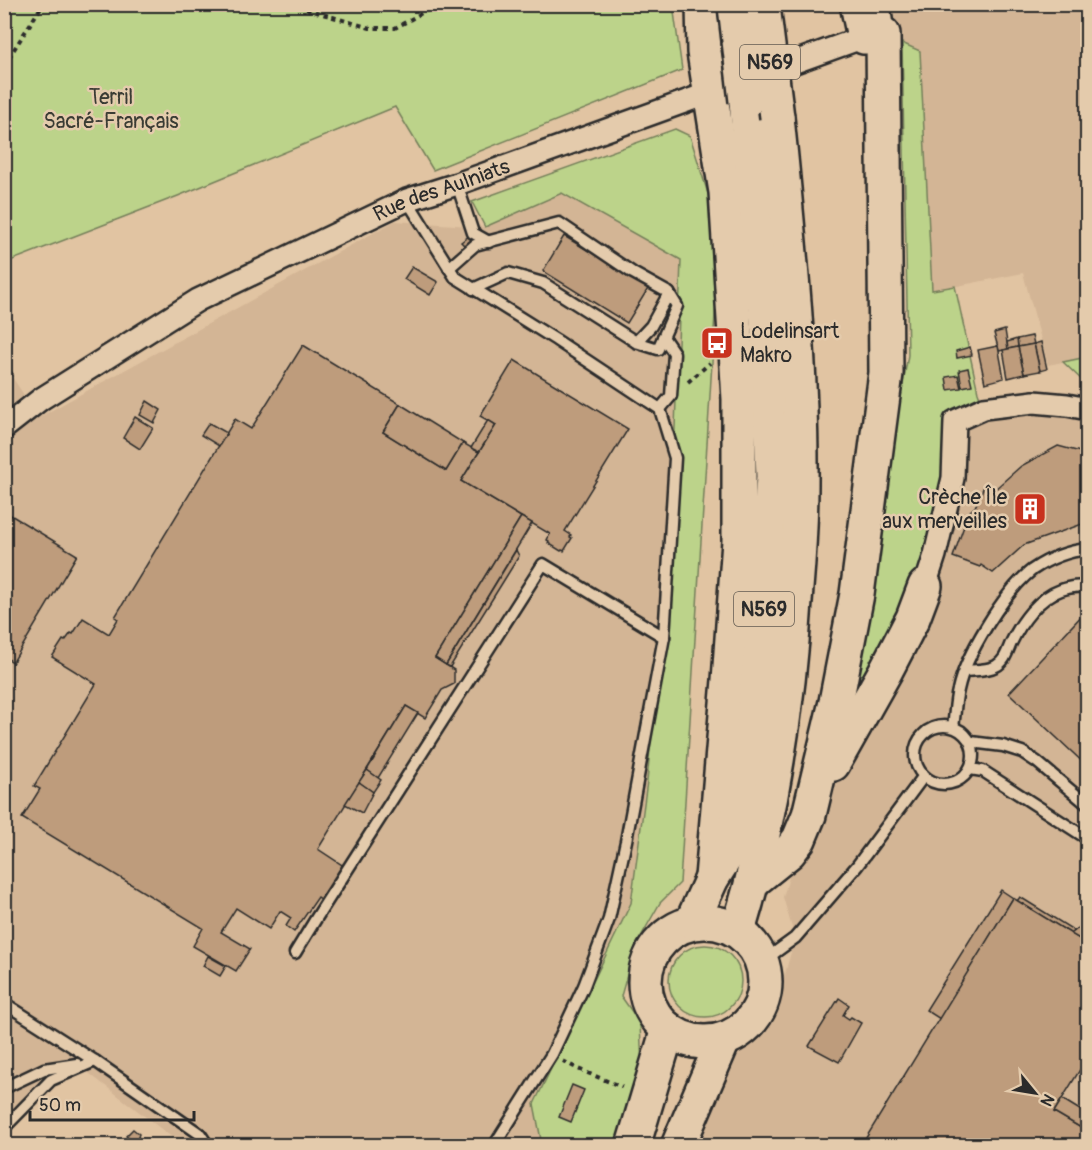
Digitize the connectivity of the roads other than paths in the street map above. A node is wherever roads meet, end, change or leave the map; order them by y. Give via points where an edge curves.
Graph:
1 (702, 4) edge
2 (857, 4) edge
3 (749, 5) edge
4 (876, 25) edge
5 (710, 93) junction
6 (457, 184) junction
7 (407, 200) junction
8 (489, 242) junction
9 (449, 268) junction
10 (473, 289) junction
11 (669, 293) junction
12 (663, 337) junction
13 (636, 342) junction
14 (660, 409) junction
15 (1088, 410) edge
16 (4, 428) edge
17 (1088, 549) edge
18 (924, 586) joint
19 (1088, 588) edge
20 (664, 637) junction
21 (964, 670) junction
22 (850, 707) junction
23 (953, 727) junction
24 (971, 742) junction
25 (970, 769) junction
26 (923, 777) junction
27 (1088, 805) edge
28 (1088, 839) edge
29 (712, 878) junction
30 (753, 880) junction
31 (692, 922) junction
32 (738, 931) junction
33 (295, 953) dead end
34 (762, 962) junction
35 (4, 1003) edge
36 (668, 1029) junction
37 (723, 1041) junction
38 (95, 1061) junction
39 (4, 1088) edge
40 (4, 1128) edge
41 (208, 1146) edge
42 (494, 1146) edge
43 (633, 1146) edge
44 (678, 1146) edge

1 - 5 highway
2 - 4 highway
3 - 29 highway, N569, bridge via 746,101 768,332 773,477 762,644 744,791 730,850
3 - 30 highway, N569, bridge via 777,117 800,388 801,483 794,628 783,725
4 - 5 street, Rue des Aulniats
4 - 22 highway via 886,373 857,594
5 - 6 street, Rue des Aulniats
5 - 29 highway via 726,192 739,399 739,541
6 - 7 street, Rue des Aulniats
6 - 8 lane via 473,233
7 - 9 lane
7 - 16 street, Rue des Aulniats via 198,300 41,399
8 - 9 lane via 476,245
8 - 11 lane via 559,223
9 - 10 lane via 454,277
10 - 13 lane via 508,273 543,283
10 - 14 lane
11 - 12 lane via 677,306
11 - 13 lane via 651,326
12 - 13 lane via 658,349
12 - 14 lane via 674,353 671,396
14 - 20 lane via 675,458
15 - 18 street via 1034,402 984,408 955,422 953,478
17 - 21 lane via 1051,560 1018,584 988,624
18 - 22 highway via 913,618 885,672
19 - 21 lane via 1069,587 1055,592 1024,620 1005,658 996,666
20 - 33 lane via 543,564
20 - 42 lane via 609,920 552,1054
21 - 23 lane
22 - 30 highway via 799,839 789,852
23 - 24 lane
23 - 26 lane via 931,729 919,741 915,760
24 - 25 lane via 974,752
24 - 27 lane via 1022,752
25 - 26 lane via 964,777 948,784
25 - 28 lane via 983,771
26 - 34 lane via 858,866 795,938
29 - 31 highway
30 - 32 highway
31 - 32 highway via 707,921
31 - 36 highway via 664,937 654,949 644,978 651,1007
32 - 34 highway via 749,939
34 - 37 highway via 764,986 757,1012 737,1034
35 - 38 lane
36 - 37 highway via 702,1042
36 - 43 highway
37 - 44 highway
38 - 39 lane via 45,1069
38 - 40 lane via 51,1080
38 - 41 lane via 201,1134

